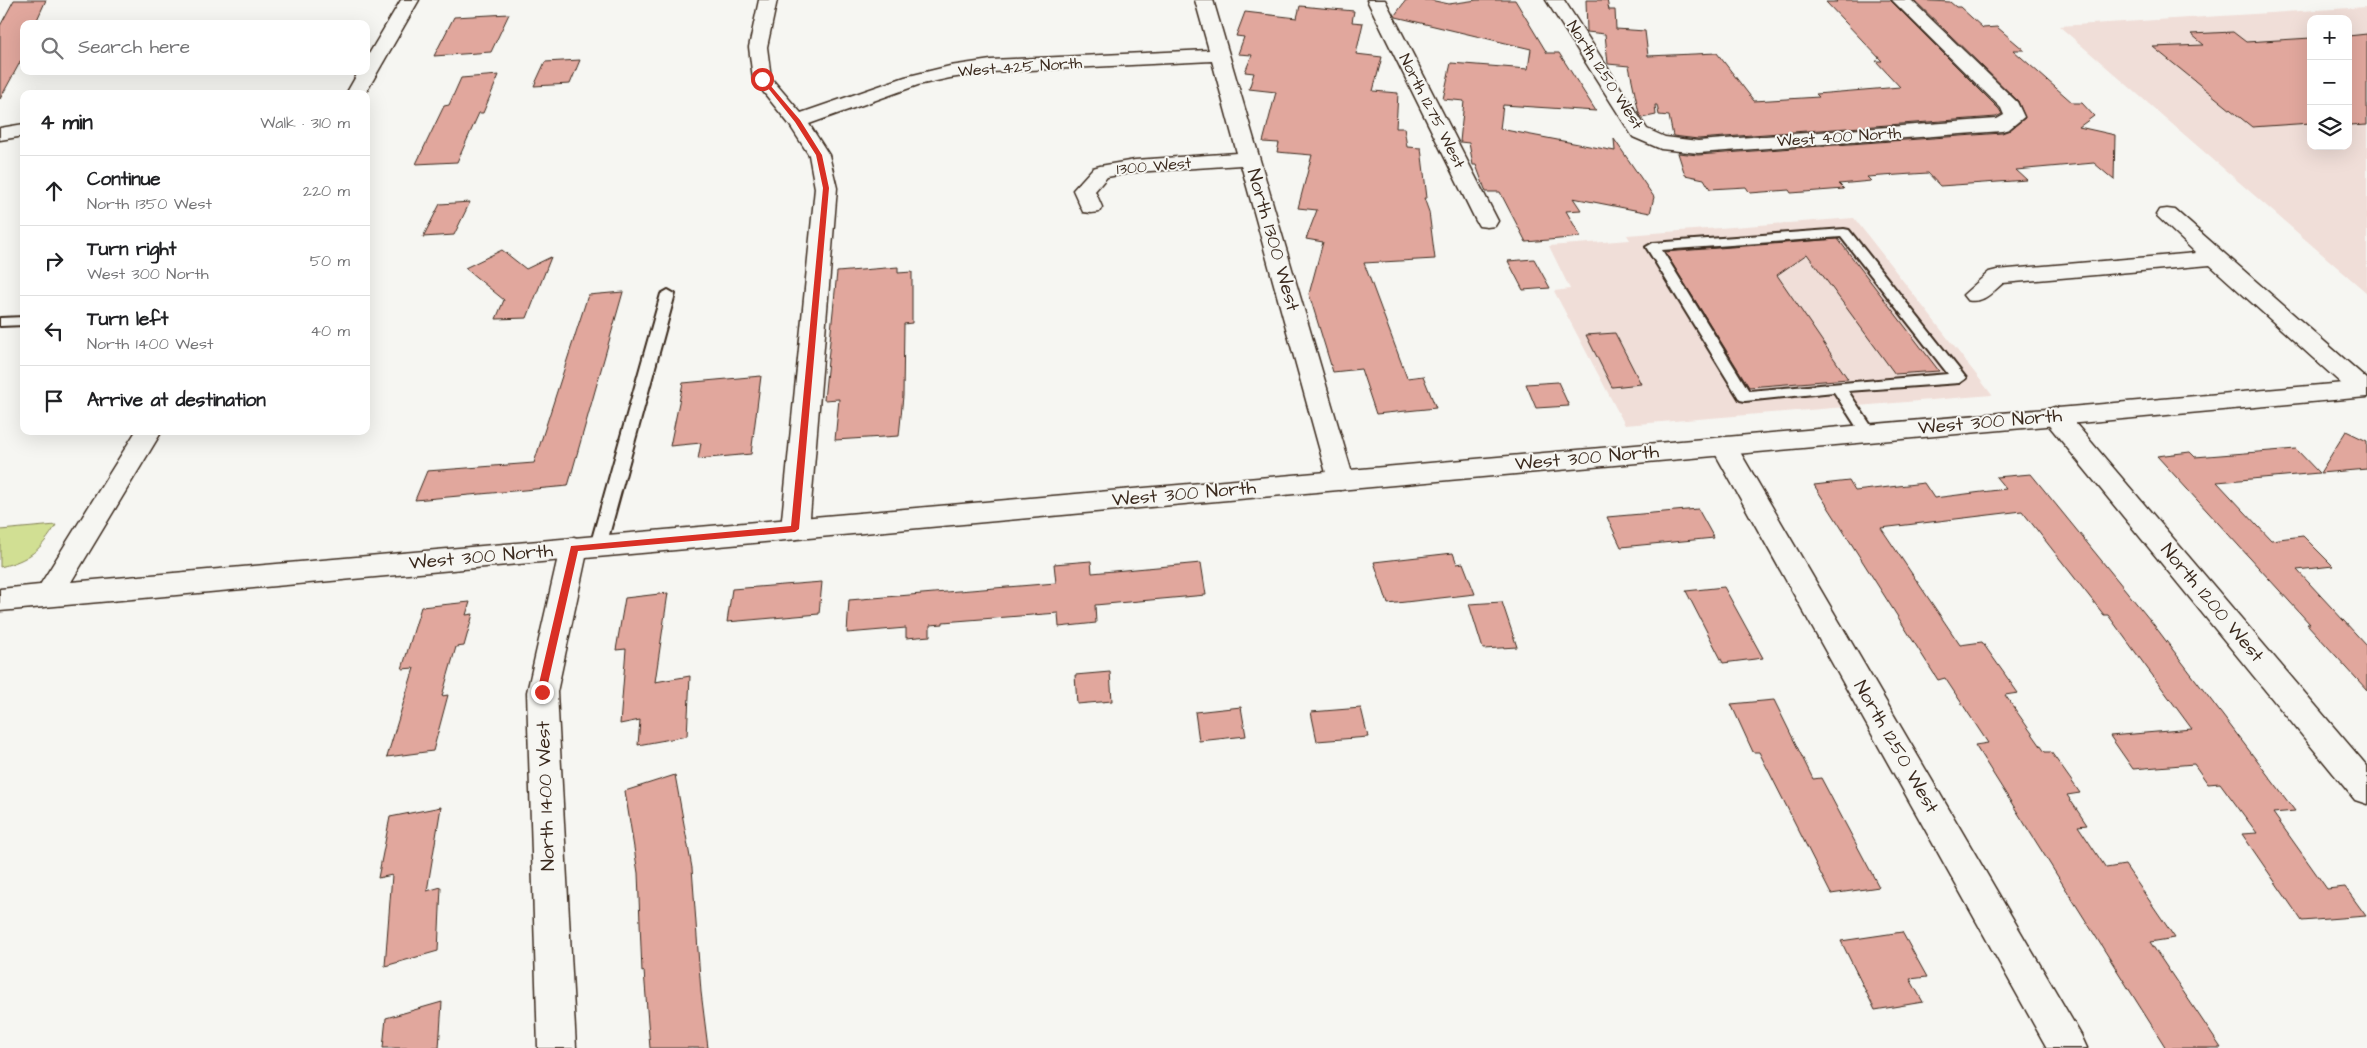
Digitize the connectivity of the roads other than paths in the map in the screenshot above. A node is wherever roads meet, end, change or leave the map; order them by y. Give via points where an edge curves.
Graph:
1 (410, 0) edge
2 (768, 0) edge
3 (1204, 0) edge
4 (1376, 0) edge
5 (1555, 0) edge
6 (1901, 0) edge
7 (1220, 55) junction
8 (370, 68) edge
9 (366, 75) edge
10 (357, 90) edge
11 (798, 122) junction
12 (20, 131) edge
13 (0, 134) edge
14 (1661, 143) joint
15 (1250, 158) junction
16 (1091, 207) dead end
17 (2167, 215) dead end
18 (1487, 222) dead end
19 (2216, 258) junction
20 (668, 294) dead end
21 (1975, 295) dead end
22 (20, 321) edge
23 (0, 322) edge
24 (1838, 387) junction
25 (2365, 389) edge
26 (2055, 416) junction
27 (1868, 433) junction
28 (147, 435) edge
29 (1724, 446) junction
30 (1341, 480) junction
31 (795, 529) junction
32 (586, 547) junction
33 (49, 595) junction
34 (0, 600) edge
35 (2367, 790) edge
36 (557, 1048) edge
37 (2068, 1048) edge

1 - 8 street
2 - 11 street via 758,47 762,79
3 - 7 street, North 1300 West
4 - 18 street, North 1275 West
5 - 14 street, North 1250 West via 1640,133
6 - 14 street, West 400 North via 2010,106 2014,117 2002,125 1982,127 1698,147
7 - 11 street, West 425 North via 991,66 950,72 912,81
7 - 15 street, North 1300 West
9 - 10 street
11 - 31 street via 819,155 826,188
12 - 13 street
15 - 16 street, 1300 West via 1134,166 1100,172 1084,190
15 - 30 street, North 1300 West
17 - 19 street
19 - 21 street via 1997,277
19 - 25 street
20 - 32 lane
22 - 23 lane
24 - 24 lane via 1959,378 1844,233 1653,247 1745,396
24 - 27 lane
25 - 26 street, West 300 North
26 - 27 street, West 300 North
26 - 35 street, North 1200 West
27 - 29 street, West 300 North
28 - 33 street
29 - 30 street, West 300 North
29 - 37 street, North 1250 West
30 - 31 street, West 300 North
31 - 32 street, West 300 North
32 - 33 street, West 300 North
32 - 36 street, North 1400 West via 542,692
33 - 34 street, West 300 North

